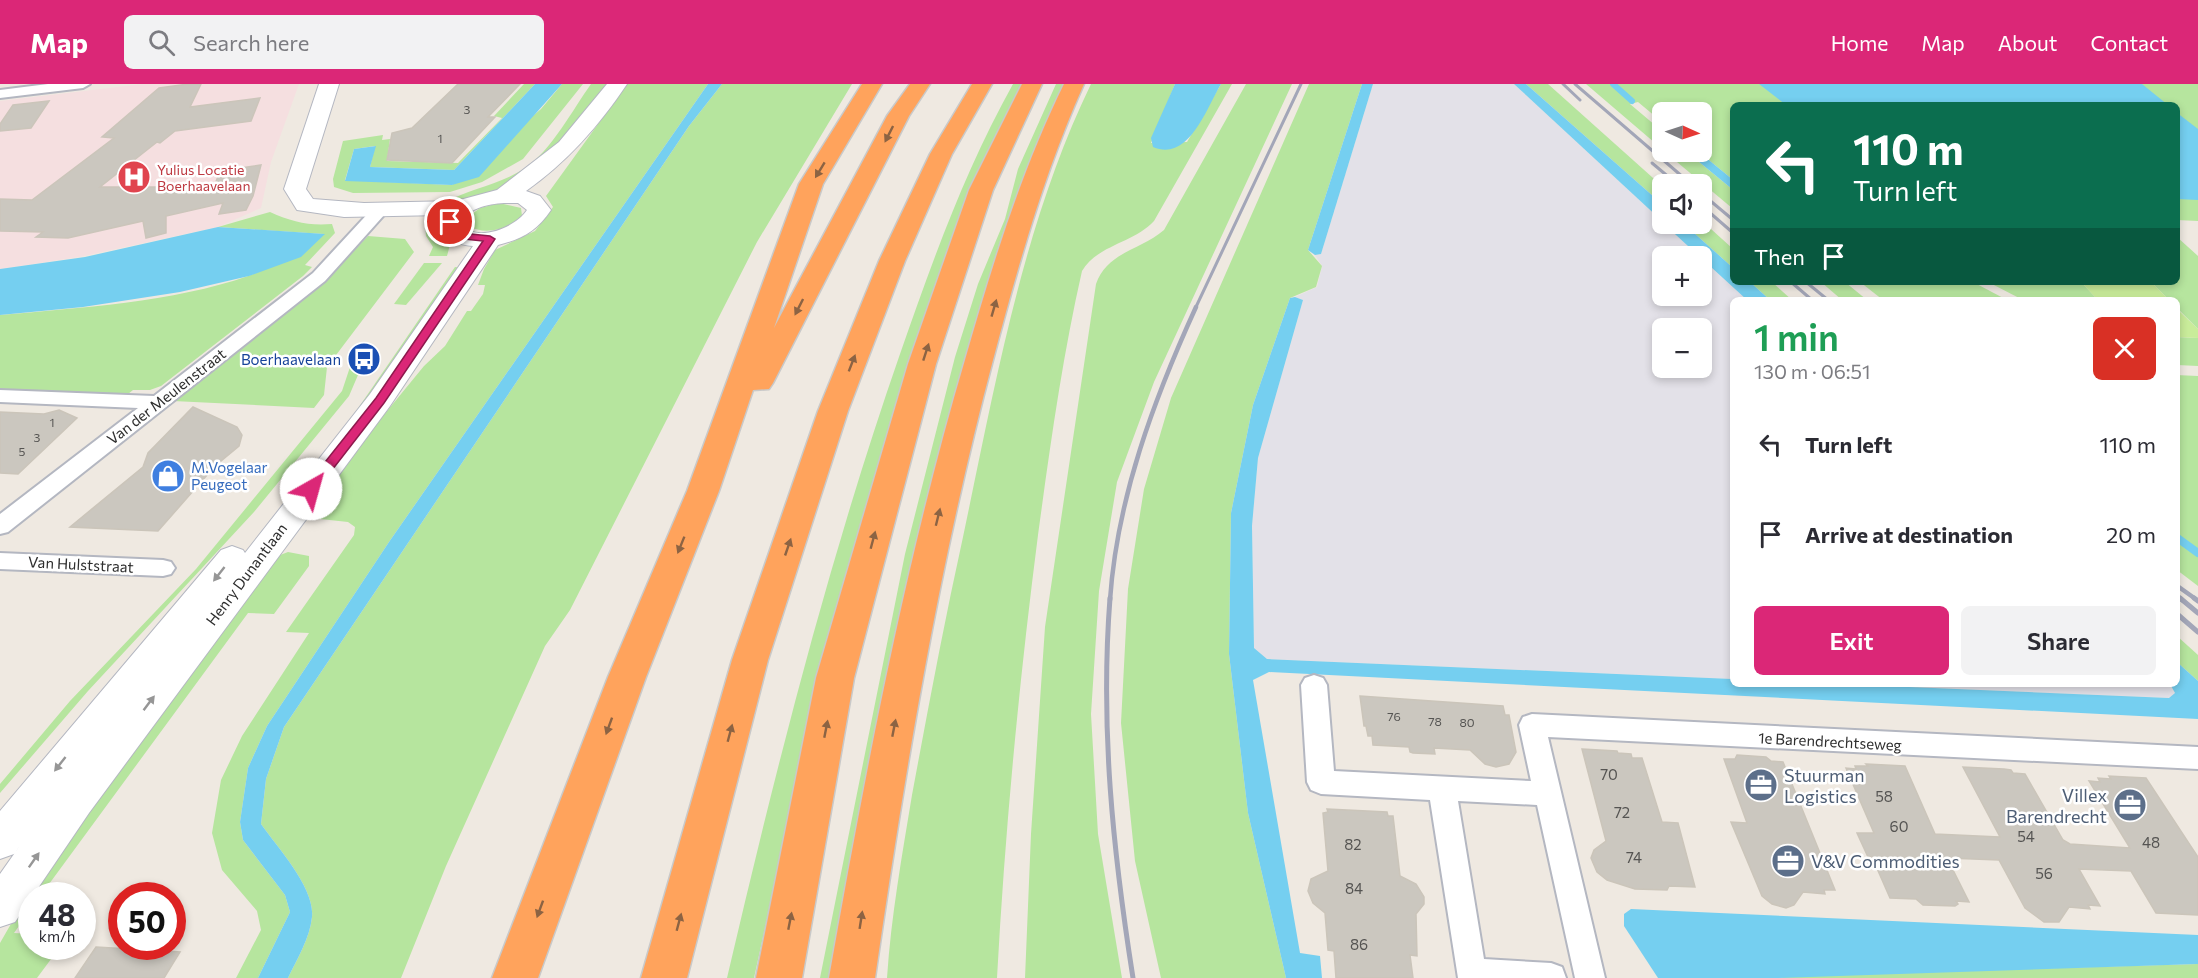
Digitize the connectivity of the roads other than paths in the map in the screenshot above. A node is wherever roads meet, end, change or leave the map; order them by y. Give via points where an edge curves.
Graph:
1 (83, 84) edge
2 (329, 84) edge
3 (617, 84) edge
4 (872, 84) edge
5 (920, 84) edge
6 (982, 84) edge
7 (1032, 84) edge
8 (1074, 84) edge
9 (0, 94) edge
10 (558, 157) junction
11 (503, 196) junction
12 (530, 199) junction
13 (379, 212) junction
14 (468, 227) junction
15 (0, 396) edge
16 (157, 402) junction
17 (703, 491) junction
18 (0, 526) edge
19 (0, 561) edge
20 (163, 568) dead end
21 (1314, 685) dead end
22 (2198, 758) edge
23 (1442, 789) junction
24 (1546, 794) junction
25 (0, 841) edge
26 (0, 908) edge
27 (515, 978) edge
28 (664, 978) edge
29 (779, 978) edge
30 (852, 978) edge
31 (1551, 978) edge
32 (1590, 978) edge

1 - 9 street
2 - 13 main road via 295,189 305,205 334,211
3 - 10 main road
4 -> 17 highway via 812,184
5 -> 17 highway via 898,116
28 -> 6 highway via 750,660 833,411 902,239 942,154
29 -> 7 highway via 836,678 922,364 981,190
30 -> 8 highway via 884,777 930,548 1009,258 1036,172
10 - 11 main road
10 - 12 main road via 547,179
11 - 12 main road
11 - 14 main road via 475,202
12 - 14 main road via 539,210 518,231
13 - 14 main road
13 - 16 street, Van der Meulenstraat via 320,277
14 -> 25 main road, Henry Dunantlaan via 384,359 259,523
26 -> 14 main road, Henry Dunantlaan via 75,801 380,400
15 - 16 street
16 - 18 street, Van der Meulenstraat
17 -> 27 highway via 627,677
19 - 20 street, Van Hulststraat
21 - 23 street via 1321,782
22 - 24 street, 1e Barendrechtseweg via 1532,725
23 - 24 street
23 - 31 street via 1471,973
24 - 32 street, 1e Barendrechtseweg

